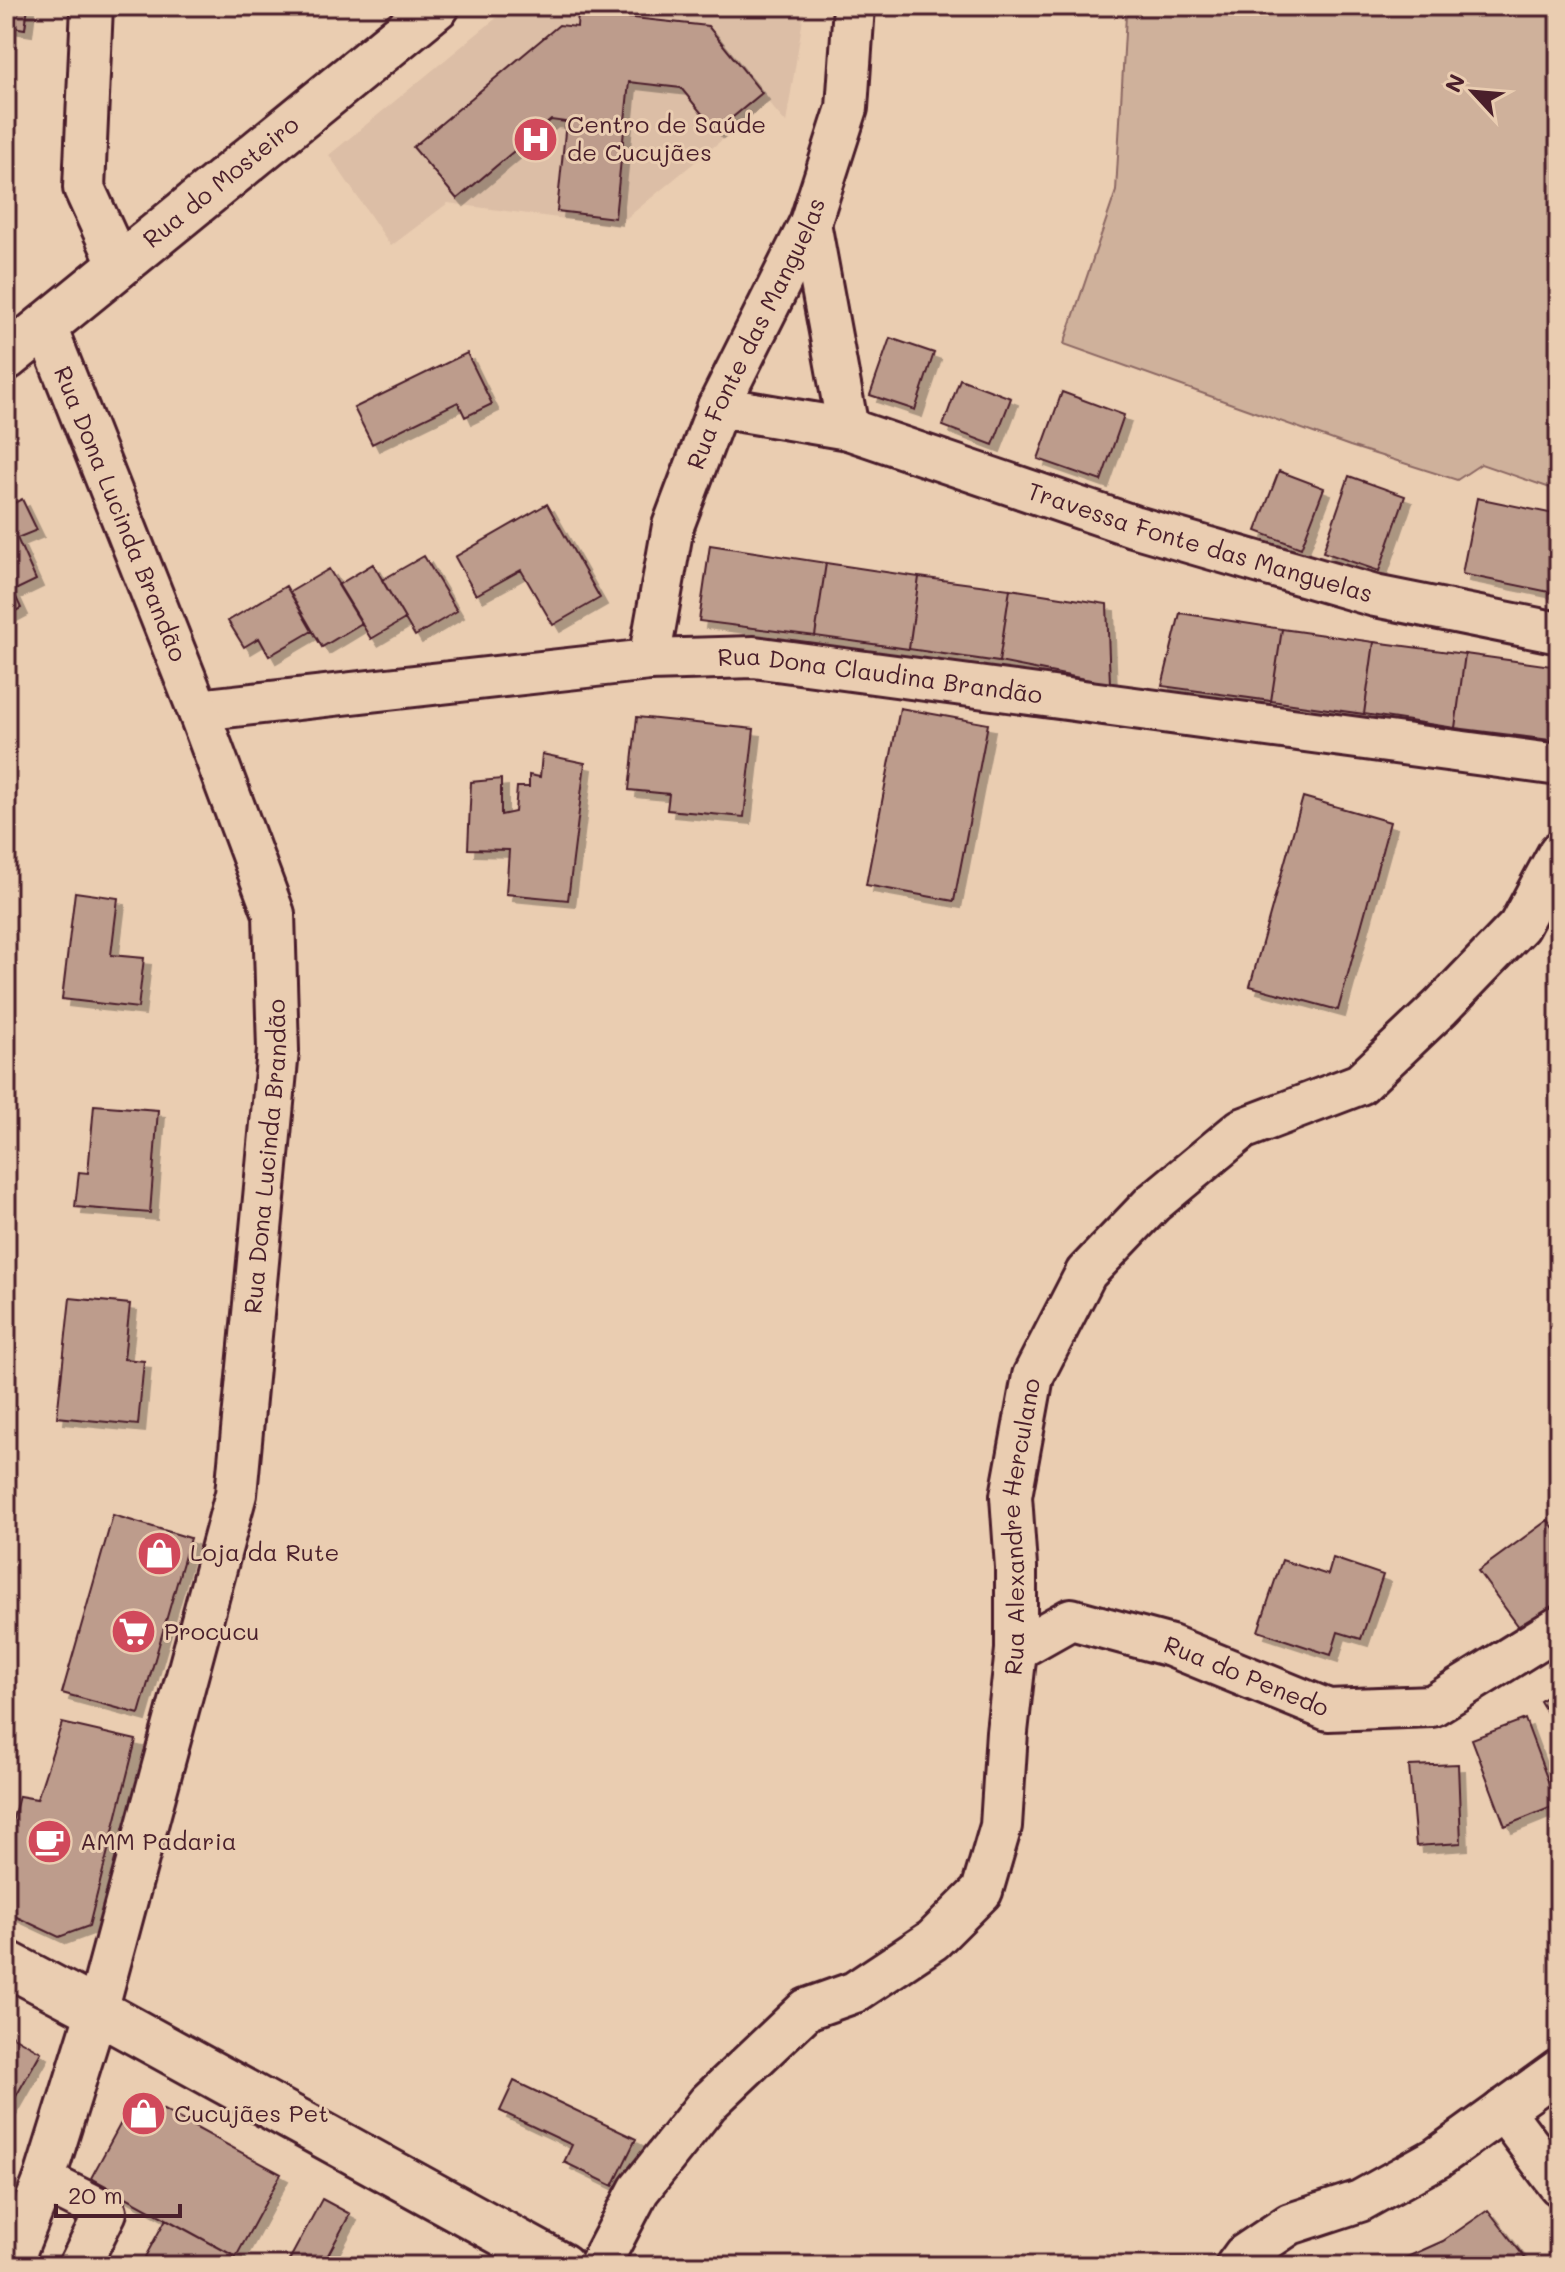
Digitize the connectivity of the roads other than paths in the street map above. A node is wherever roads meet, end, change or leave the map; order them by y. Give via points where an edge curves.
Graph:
1 (92, 6) edge
2 (437, 6) edge
3 (854, 6) edge
4 (810, 223) junction
5 (120, 267) junction
6 (46, 327) junction
7 (6, 358) edge
8 (718, 407) junction
9 (848, 429) junction
10 (1559, 633) edge
11 (649, 660) junction
12 (198, 710) junction
13 (1559, 765) edge
14 (1559, 852) edge
15 (1559, 1627) edge
16 (1016, 1650) junction
17 (6, 1963) edge
18 (97, 2011) junction
19 (1559, 2070) edge
20 (1503, 2110) junction
21 (44, 2181) junction
22 (1559, 2185) edge
23 (10, 2266) edge
24 (79, 2266) edge
25 (562, 2266) edge
26 (599, 2266) edge
27 (1236, 2266) edge

1 - 5 street via 84,188
2 - 5 main road, Rua do Mosteiro
3 - 4 street, Rua Fonte das Manguelas via 847,108
4 - 8 street, Rua Fonte das Manguelas
4 - 9 street
5 - 6 main road, Rua do Mosteiro
6 - 7 main road, Rua do Mosteiro
6 - 12 street, Rua Dona Lucinda Brandão
8 - 9 street, Travessa Fonte das Manguelas
8 - 11 street, Rua Fonte das Manguelas via 673,526
9 - 10 street, Travessa Fonte das Manguelas via 1133,526 1375,596
11 - 12 street, Rua Dona Claudina Brandão
11 - 13 street, Rua Dona Claudina Brandão via 754,657
12 - 18 street, Rua Dona Lucinda Brandão via 274,914 278,1050 236,1494
14 - 16 street, Rua Alexandre Herculano via 1519,926 1360,1084 1242,1129 1153,1203 1086,1273 1033,1376 1011,1496
15 - 16 street, Rua do Penedo via 1432,1706 1328,1710 1171,1646 1071,1619
16 - 26 street, Rua Alexandre Herculano via 1001,1826 982,1891 920,1949 855,1992 807,2009 708,2103 639,2190
17 - 18 main road
18 - 21 street, Rua Dona Lucinda Brandão
18 - 25 main road
19 - 20 street
20 - 22 street
20 - 27 street via 1437,2158 1360,2201 1290,2224
21 - 23 street, Rua Dona Lucinda Brandão
21 - 24 street via 106,2212

